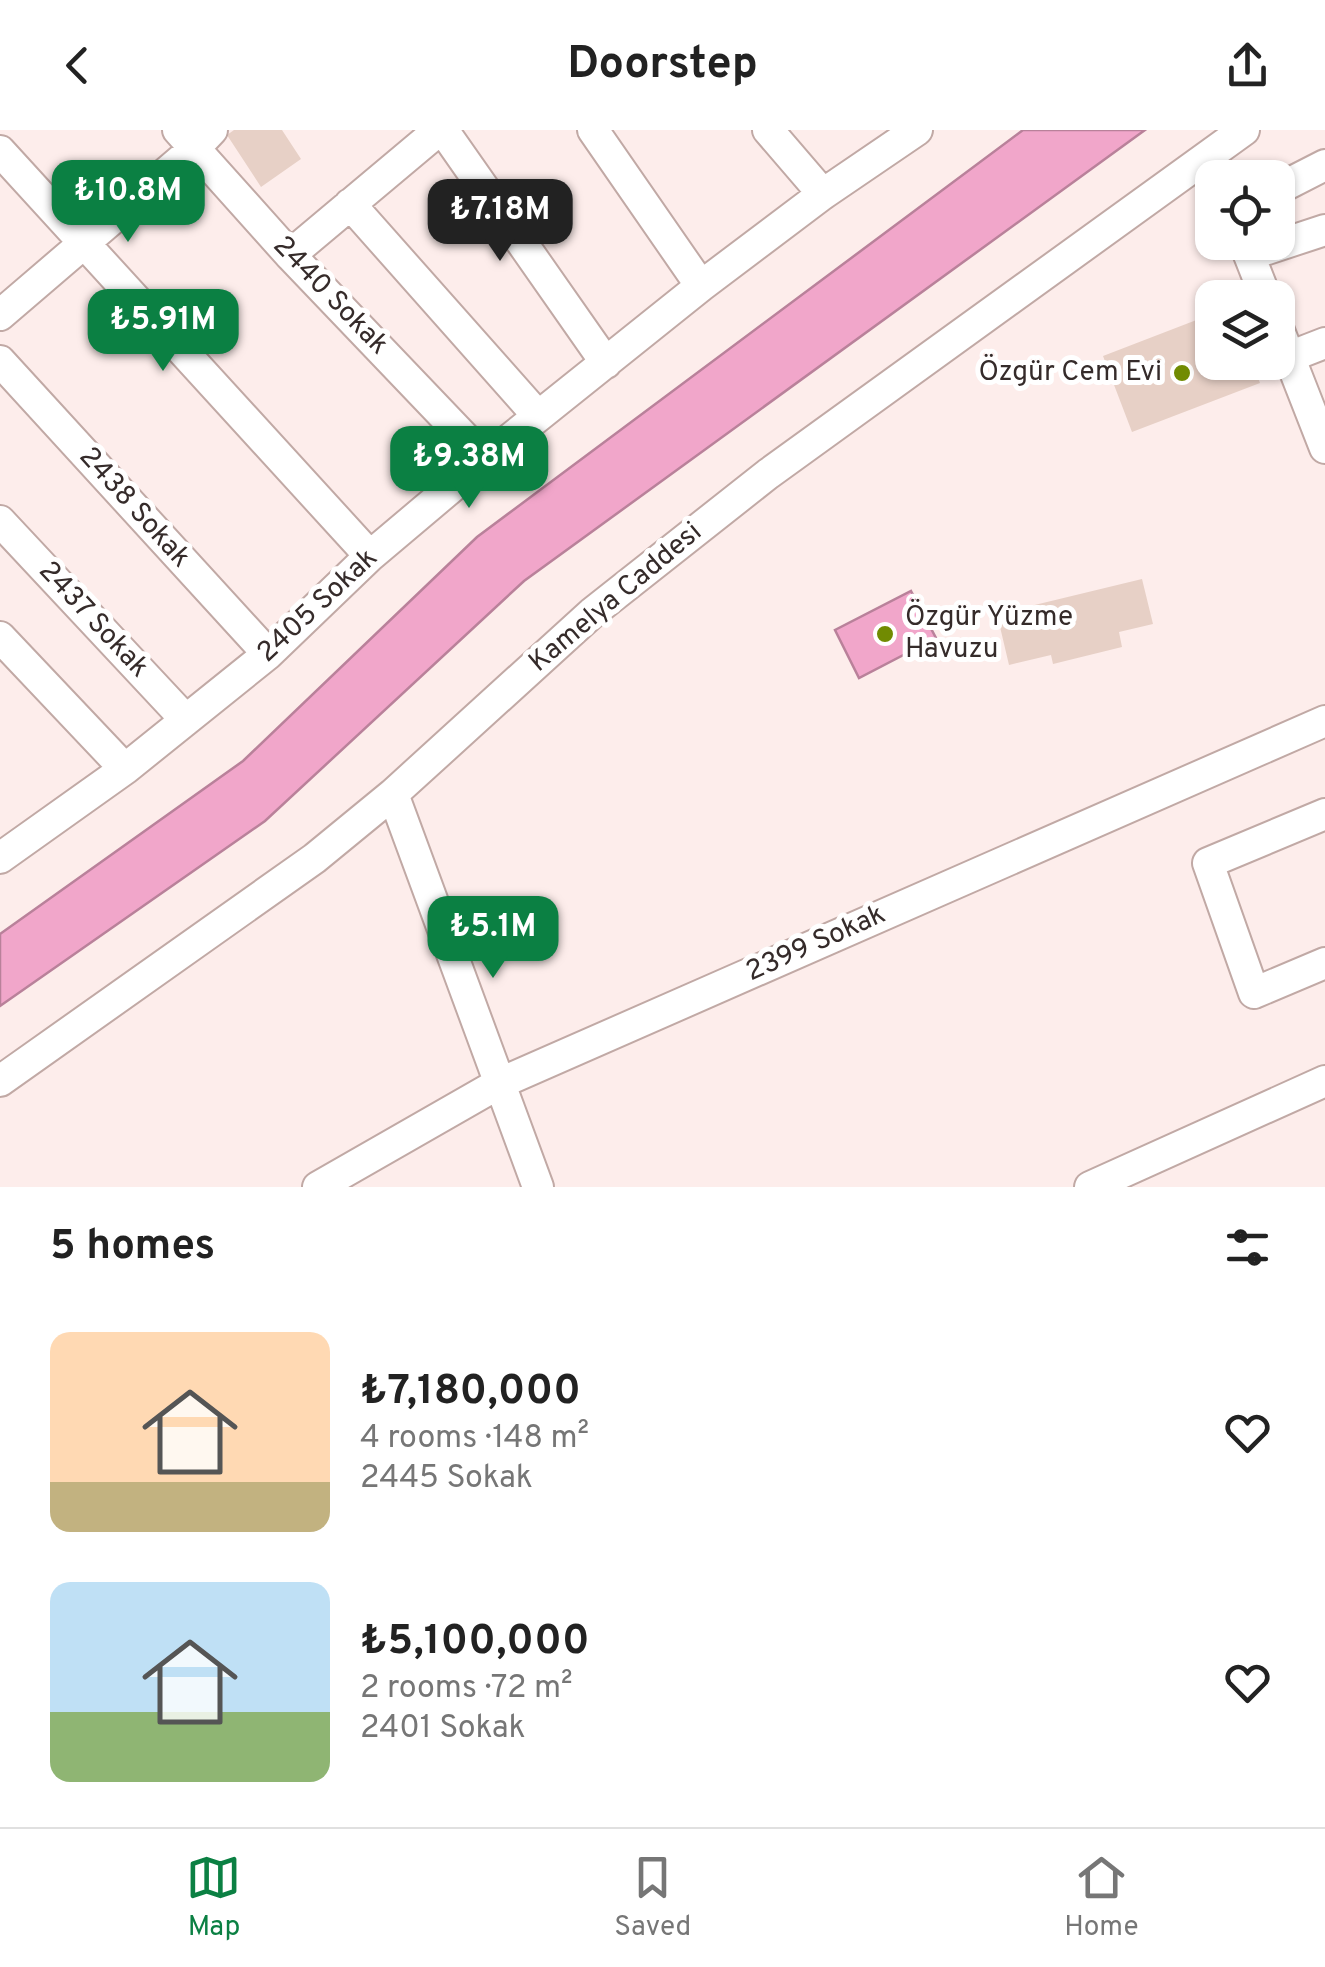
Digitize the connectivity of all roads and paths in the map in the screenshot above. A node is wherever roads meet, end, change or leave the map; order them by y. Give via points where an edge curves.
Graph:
1 (441, 130) edge
2 (593, 130) edge
3 (768, 130) edge
4 (917, 130) edge
5 (1244, 130) edge
6 (195, 136) edge
7 (0, 151) edge
8 (1223, 160) edge
9 (1325, 165) edge
10 (1295, 180) edge
11 (1195, 181) edge
12 (822, 194) junction
13 (350, 204) junction
14 (1325, 230) edge
15 (1295, 237) edge
16 (84, 242) junction
17 (290, 255) junction
18 (701, 286) junction
19 (0, 315) edge
20 (1325, 343) edge
21 (1295, 355) edge
22 (0, 361) edge
23 (606, 363) junction
24 (1295, 372) edge
25 (538, 416) junction
26 (1325, 448) edge
27 (485, 458) junction
28 (0, 521) edge
29 (370, 556) junction
30 (0, 636) edge
31 (268, 654) junction
32 (186, 720) junction
33 (1325, 721) edge
34 (125, 769) junction
35 (393, 794) junction
36 (1325, 814) edge
37 (0, 858) edge
38 (1325, 963) edge
39 (0, 1081) edge
40 (1325, 1081) edge
41 (498, 1084) junction
42 (318, 1187) edge
43 (538, 1187) edge
44 (1090, 1187) edge

1 - 13 street
1 - 23 street
2 - 18 street
3 - 12 street
4 - 12 street, 2405 Sokak
5 - 8 street, Kamelya Caddesi
6 - 16 street
6 - 17 street, 2440 Sokak
7 - 16 street
9 - 10 street
11 - 35 street, Kamelya Caddesi via 768,474 592,613
12 - 18 street, 2405 Sokak
13 - 17 street
13 - 25 street
14 - 15 street
16 - 19 street
16 - 29 street
17 - 27 street, 2440 Sokak
18 - 23 street, 2405 Sokak
20 - 21 street
22 - 31 street, 2438 Sokak
23 - 25 street, 2405 Sokak
24 - 26 street
25 - 27 street, 2405 Sokak
27 - 29 street, 2405 Sokak
28 - 32 street, 2437 Sokak
29 - 31 street, 2405 Sokak
30 - 34 street
31 - 32 street, 2405 Sokak
32 - 34 street, 2405 Sokak
33 - 41 street, 2399 Sokak
34 - 37 street, 2405 Sokak
35 - 39 street, Kamelya Caddesi via 315,858
35 - 41 street
36 - 38 street via 1208,863 1254,993
40 - 44 street
41 - 42 street, 2399 Sokak
41 - 43 street

